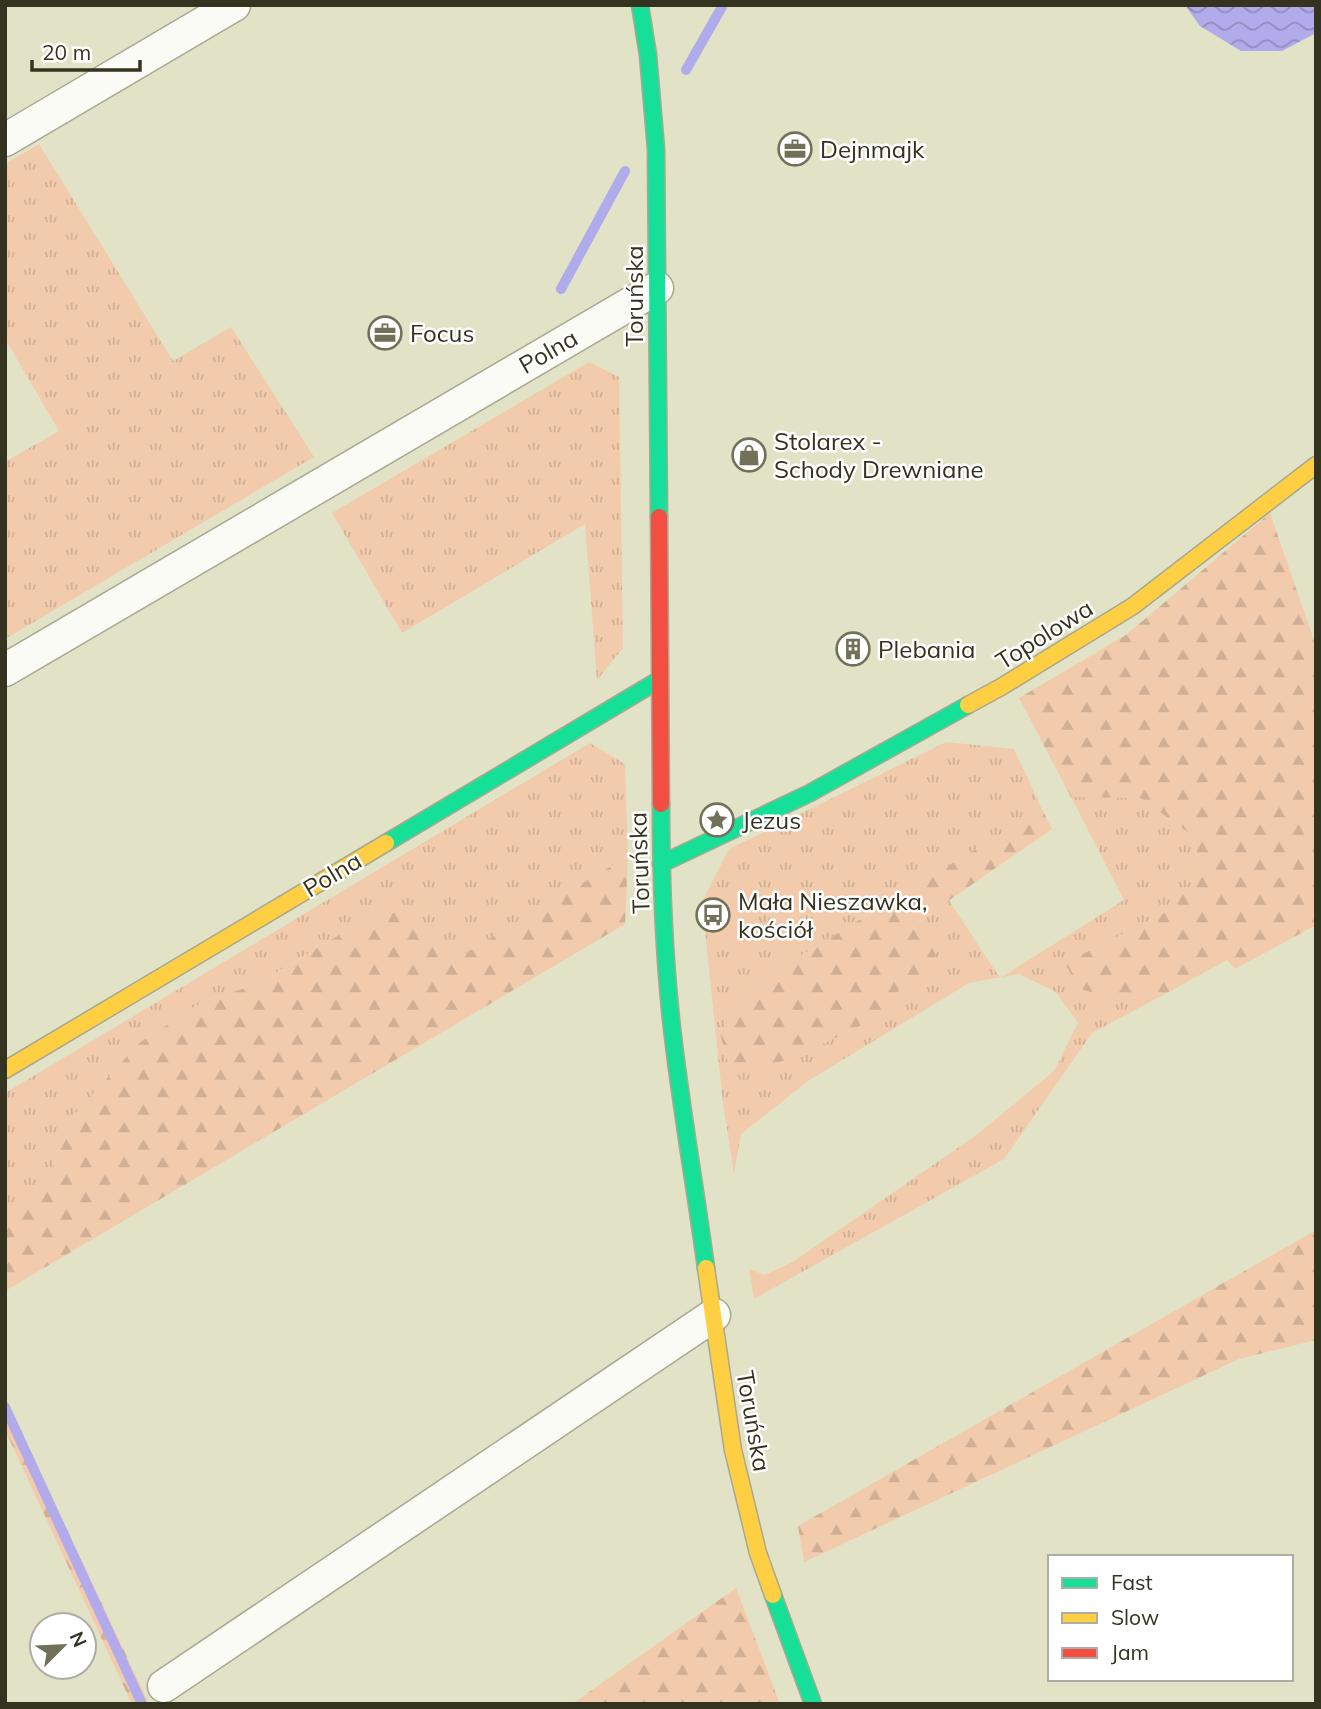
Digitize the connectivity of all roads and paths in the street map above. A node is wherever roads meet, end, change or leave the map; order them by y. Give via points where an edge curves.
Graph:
1 (234, 5) edge
2 (640, 5) edge
3 (5, 140) edge
4 (657, 288) junction
5 (1316, 465) edge
6 (5, 670) edge
7 (659, 680) junction
8 (661, 864) junction
9 (5, 1070) edge
10 (714, 1315) junction
11 (164, 1686) dead end
12 (813, 1704) edge

1 - 3 street
2 - 4 main road, Toruńska via 655,135
4 - 6 street, Polna
4 - 7 main road, Toruńska
5 - 8 main road, Topolowa via 1133,606 1012,680 810,793
7 - 8 main road, Toruńska
7 - 9 main road, Polna
8 - 10 main road, Toruńska via 674,1044
10 - 11 street
10 - 12 main road, Toruńska via 733,1450 758,1553

